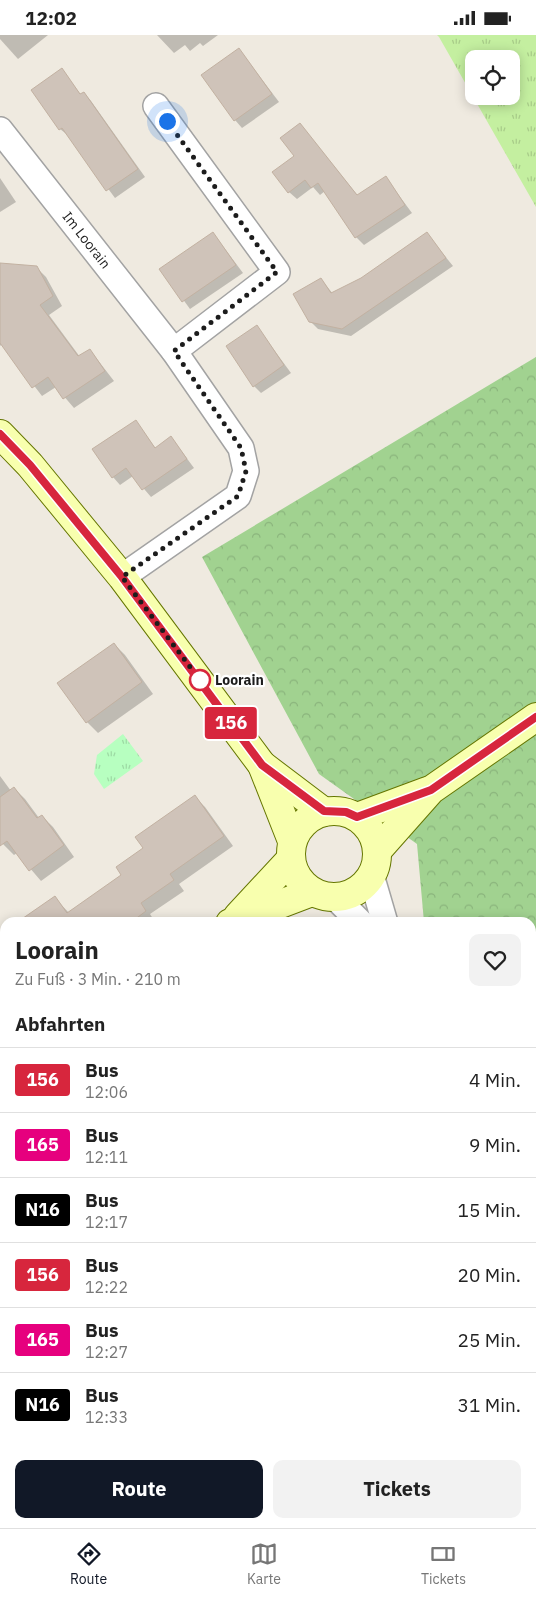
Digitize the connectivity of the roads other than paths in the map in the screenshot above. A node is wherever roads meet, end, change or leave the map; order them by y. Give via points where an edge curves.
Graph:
1 (156, 105) dead end
2 (0, 130) edge
3 (174, 351) junction
4 (0, 434) edge
5 (122, 577) junction
6 (536, 717) edge
7 (262, 765) junction
8 (431, 790) junction
9 (324, 811) junction
10 (357, 817) junction
11 (291, 850) junction
12 (374, 863) junction
13 (323, 894) junction
14 (235, 917) edge
15 (245, 917) edge
16 (353, 917) edge
17 (384, 917) edge

1 - 3 street via 277,272
2 - 3 street, Im Loorain
3 - 5 street, Im Loorain via 241,448 246,471 238,496
4 - 5 main road via 30,465
5 - 7 main road
6 - 8 main road
7 - 9 main road
7 - 11 main road
8 - 10 main road
8 - 12 main road
9 - 10 main road via 341,811
9 - 11 main road via 304,822
10 - 12 main road via 371,831
11 - 13 main road via 298,878
11 - 14 main road
12 - 13 main road via 360,889 352,893
12 - 17 street
13 - 15 main road
13 - 16 street

